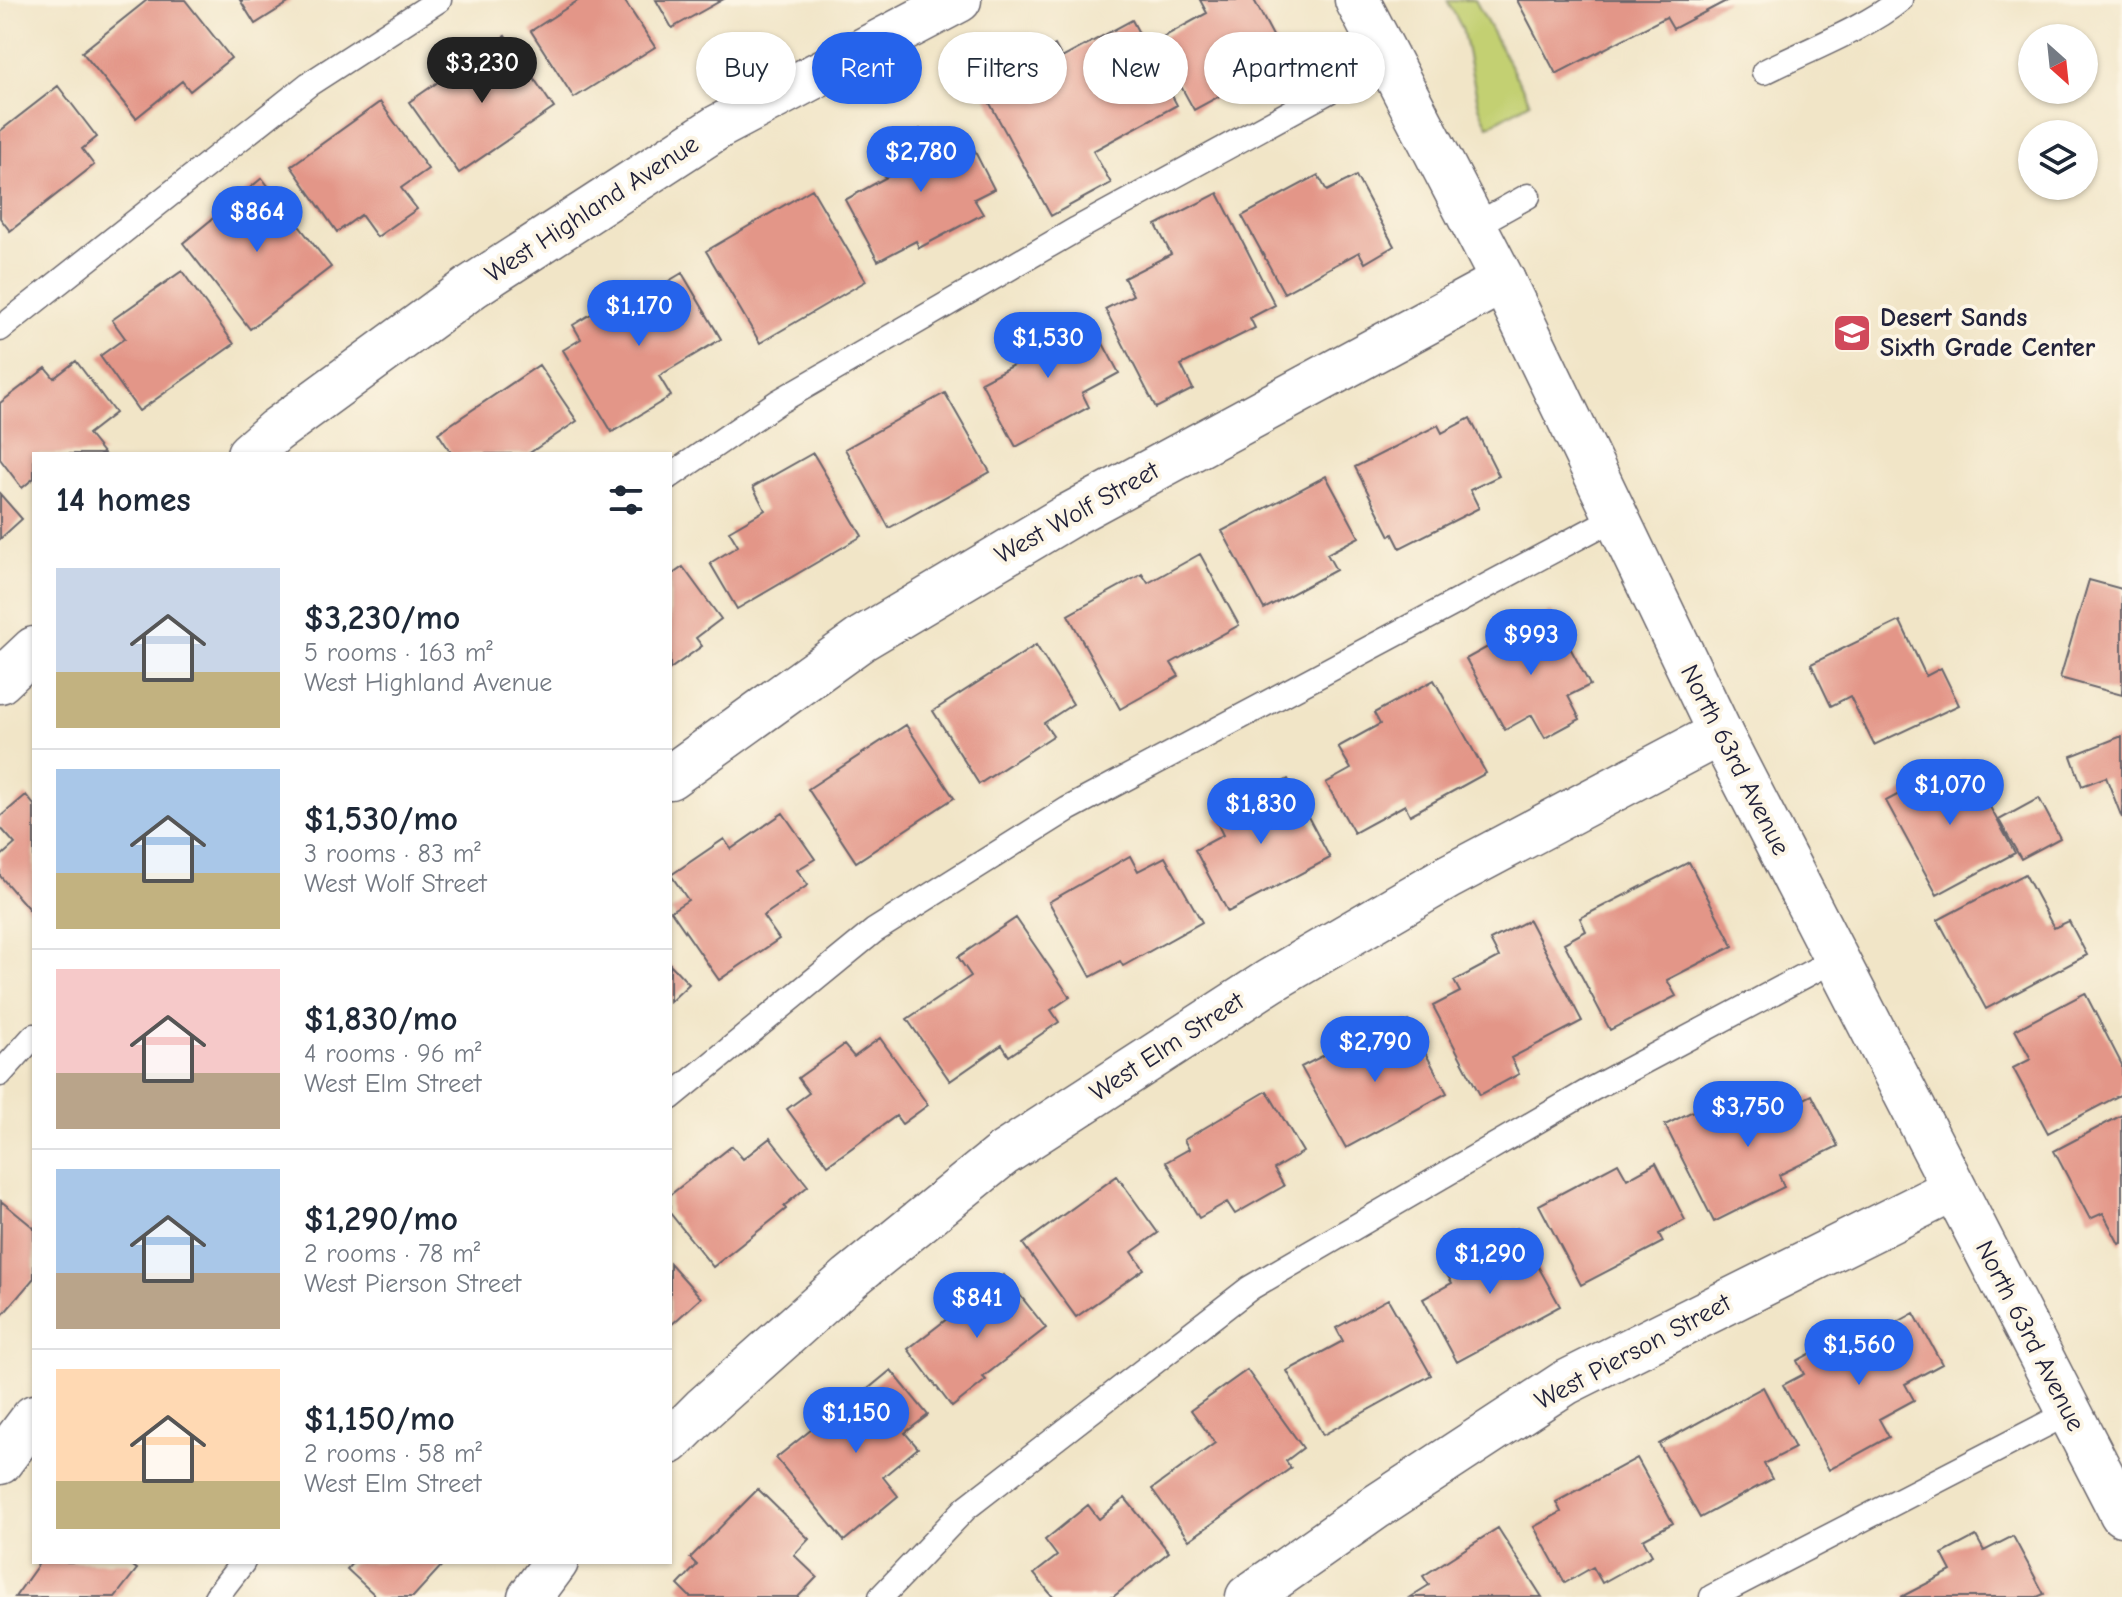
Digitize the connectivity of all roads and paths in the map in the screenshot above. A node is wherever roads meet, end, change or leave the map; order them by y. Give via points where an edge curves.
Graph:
1 (439, 0) edge
2 (959, 0) edge
3 (1357, 0) edge
4 (1900, 0) edge
5 (1388, 59) junction
6 (1764, 72) dead end
7 (1528, 196) dead end
8 (1474, 226) junction
9 (1503, 281) junction
10 (0, 329) edge
11 (251, 452) edge
12 (672, 475) edge
13 (1616, 517) junction
14 (32, 651) edge
15 (0, 681) edge
16 (1720, 733) junction
17 (672, 776) edge
18 (1836, 959) junction
19 (32, 1038) edge
20 (0, 1074) edge
21 (672, 1096) edge
22 (1954, 1189) junction
23 (2070, 1412) junction
24 (32, 1420) edge
25 (672, 1440) edge
26 (0, 1462) edge
27 (2122, 1514) edge
28 (241, 1564) edge
29 (555, 1564) edge
30 (216, 1597) edge
31 (530, 1597) edge
32 (881, 1597) edge
33 (1248, 1597) edge
34 (1712, 1597) edge

1 - 10 lane via 309,84
2 - 11 street, West Highland Avenue via 718,127 473,286
3 - 5 street, North 63rd Avenue
4 - 6 lane
5 - 8 street, North 63rd Avenue
5 - 12 lane via 791,394
7 - 8 lane
8 - 9 street, North 63rd Avenue
9 - 13 street, North 63rd Avenue
9 - 17 street, West Wolf Street via 1068,516 876,629
13 - 16 street, North 63rd Avenue
13 - 21 lane via 1068,809 874,931
14 - 15 street
16 - 18 street, North 63rd Avenue
16 - 25 street, West Elm Street via 1448,877 1270,981 1003,1154 850,1278
18 - 22 street, North 63rd Avenue
18 - 32 lane via 1592,1089 1250,1288 966,1508
19 - 20 lane
22 - 23 street, North 63rd Avenue
22 - 33 street, West Pierson Street via 1565,1383
23 - 27 street, North 63rd Avenue
23 - 34 lane
24 - 26 street
28 - 30 lane
29 - 31 street

